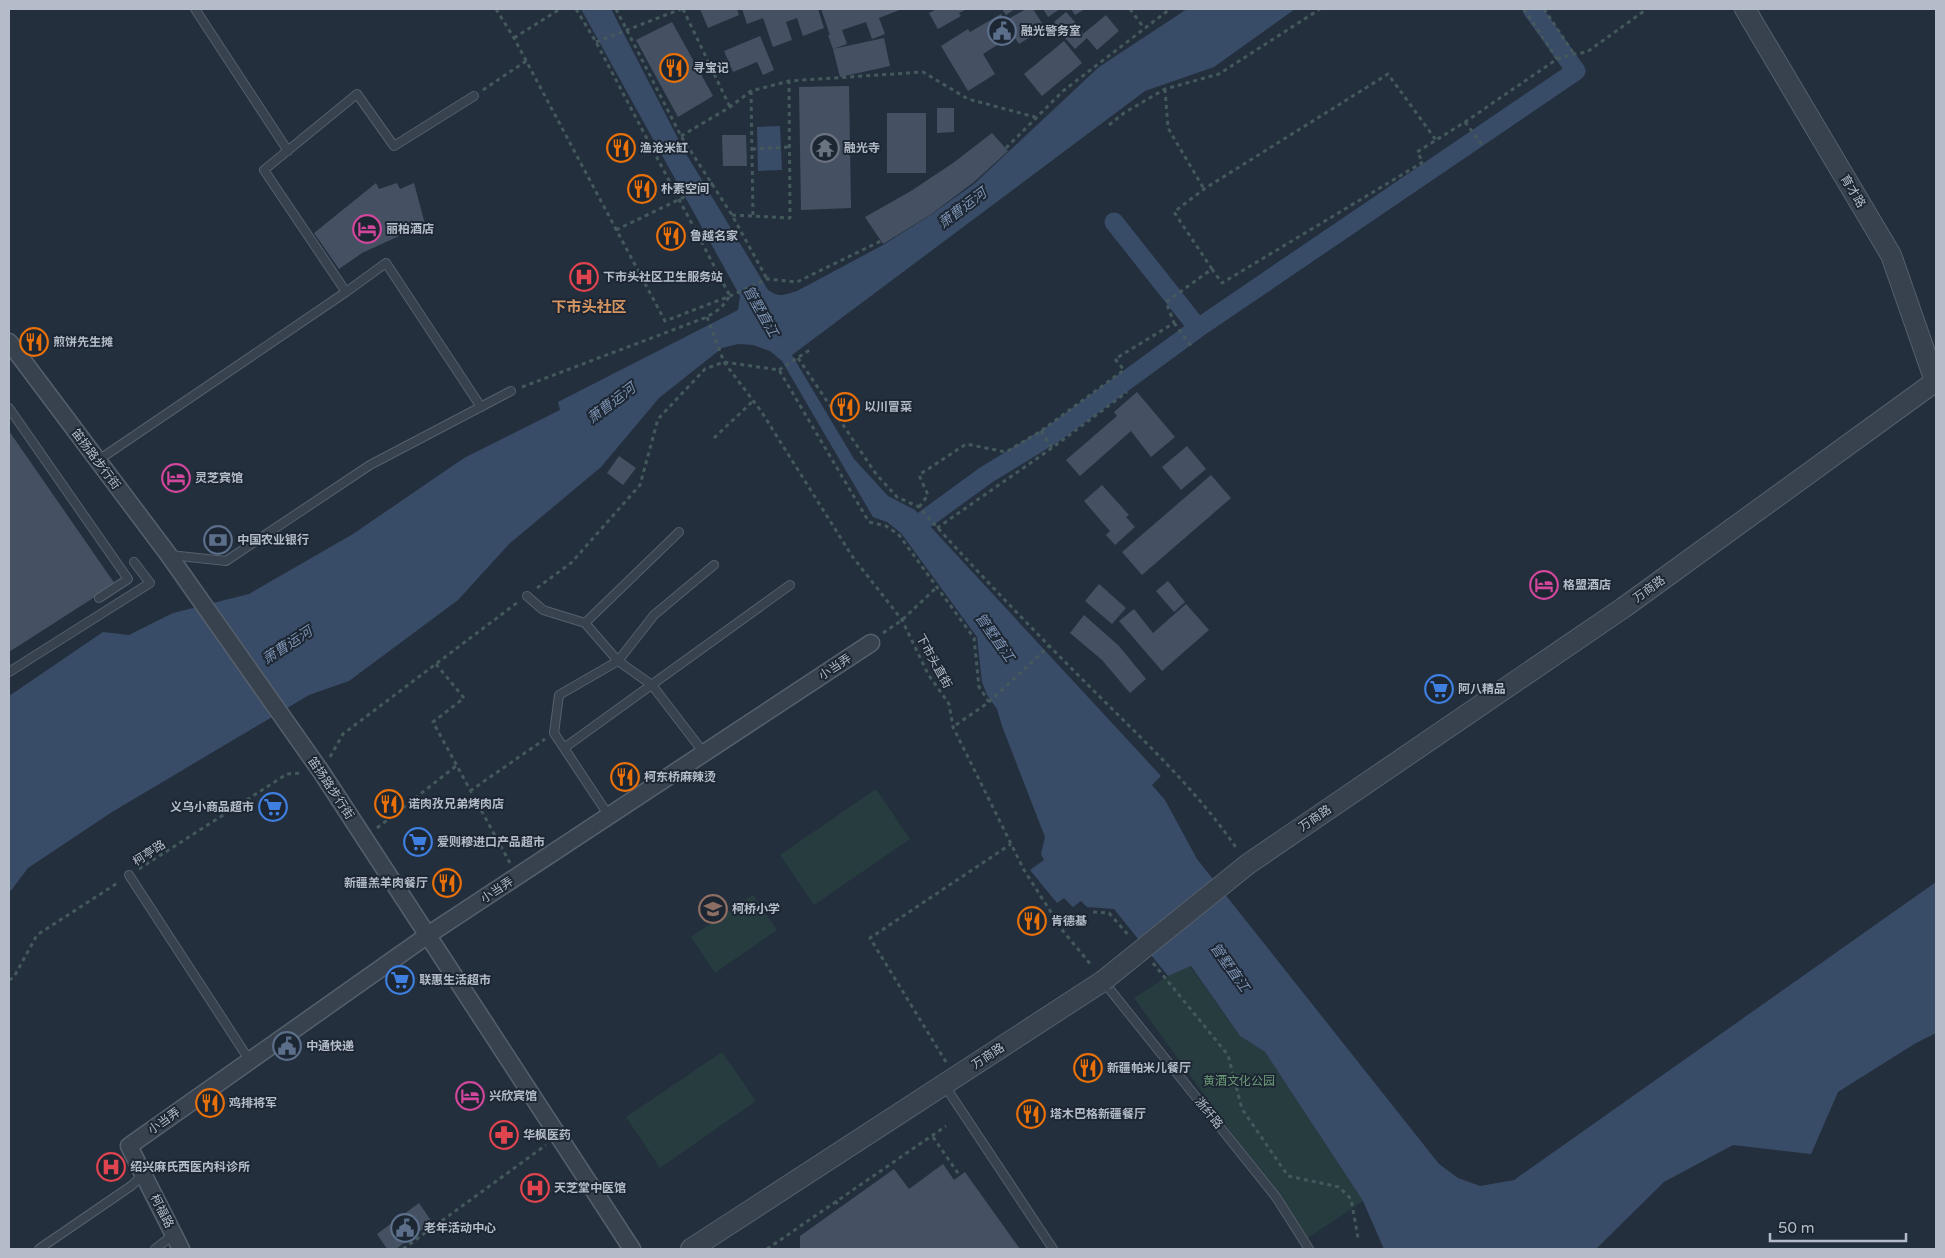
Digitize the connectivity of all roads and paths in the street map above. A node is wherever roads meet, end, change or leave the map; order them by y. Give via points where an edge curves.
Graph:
1 (195, 9) edge
2 (496, 9) edge
3 (560, 9) edge
4 (576, 9) edge
5 (616, 9) edge
6 (682, 9) edge
7 (1130, 9) edge
8 (1170, 9) edge
9 (1320, 9) edge
10 (1524, 9) edge
11 (1544, 9) edge
12 (1647, 9) edge
13 (1745, 9) edge
14 (1144, 28) junction
15 (626, 30) junction
16 (514, 38) junction
17 (596, 42) junction
18 (1574, 54) junction
19 (1557, 59) junction
20 (526, 61) junction
21 (789, 81) junction
22 (1165, 89) junction
23 (752, 91) junction
24 (474, 96) joint
25 (730, 107) junction
26 (1035, 117) junction
27 (1465, 122) junction
28 (1109, 125) dead end
29 (682, 136) junction
30 (1436, 140) junction
31 (1483, 146) dead end
32 (790, 147) junction
33 (1006, 148) dead end
34 (752, 149) junction
35 (288, 151) junction
36 (712, 183) junction
37 (1204, 189) junction
38 (679, 200) junction
39 (732, 215) junction
40 (753, 216) junction
41 (616, 230) junction
42 (881, 241) dead end
43 (1212, 269) junction
44 (767, 279) junction
45 (346, 292) junction
46 (730, 296) junction
47 (706, 317) junction
48 (1174, 323) junction
49 (9, 342) edge
50 (1193, 348) dead end
51 (811, 349) dead end
52 (798, 358) junction
53 (724, 362) junction
54 (778, 370) junction
55 (1936, 382) edge
56 (511, 391) joint
57 (1127, 392) dead end
58 (754, 400) junction
59 (481, 407) junction
60 (9, 408) edge
61 (1041, 432) junction
62 (714, 438) dead end
63 (1052, 448) junction
64 (98, 461) junction
65 (919, 507) junction
66 (937, 528) junction
67 (679, 532) dead end
68 (168, 554) junction
69 (134, 562) dead end
70 (714, 565) dead end
71 (790, 585) dead end
72 (937, 587) junction
73 (527, 596) junction
74 (99, 598) dead end
75 (902, 620) junction
76 (585, 623) junction
77 (871, 643) joint
78 (1049, 646) junction
79 (618, 661) junction
80 (436, 664) junction
81 (9, 672) edge
82 (652, 685) junction
83 (989, 702) junction
84 (953, 727) junction
85 (554, 733) junction
86 (564, 748) junction
87 (704, 753) junction
88 (456, 766) junction
89 (322, 772) junction
90 (470, 791) junction
91 (609, 816) junction
92 (364, 838) junction
93 (1011, 844) junction
94 (1248, 864) junction
95 (130, 876) junction
96 (518, 876) junction
97 (1093, 912) dead end
98 (428, 935) junction
99 (1134, 942) dead end
100 (1147, 956) dead end
101 (9, 980) edge
102 (1103, 981) junction
103 (250, 1061) junction
104 (950, 1080) junction
105 (946, 1126) dead end
106 (558, 1136) junction
107 (932, 1137) junction
108 (129, 1146) joint
109 (143, 1175) junction
110 (960, 1176) dead end
111 (835, 1201) junction
112 (840, 1207) dead end
113 (173, 1234) junction
114 (1358, 1238) dead end
115 (39, 1249) edge
116 (155, 1249) edge
117 (181, 1249) edge
118 (403, 1249) edge
119 (632, 1249) edge
120 (691, 1249) edge
121 (767, 1249) edge
122 (1053, 1249) edge
123 (1309, 1249) edge

1 - 35 lane
2 - 16 path
3 - 16 path
4 - 17 path
5 - 15 path
6 - 15 path
6 - 25 path
7 - 14 path
8 - 14 path
9 - 22 path via 1219,74
10 - 19 path
11 - 18 path
12 - 18 path via 1587,52
13 - 55 street, 育才路 via 1891,255
14 - 26 path
15 - 17 path
15 - 29 path
16 - 20 path
17 - 38 path
18 - 19 path
19 - 27 path
20 - 24 path
20 - 41 path
21 - 23 path
21 - 26 path via 923,72 968,99
21 - 32 path
22 - 28 path
22 - 37 path via 1168,128
23 - 25 path
23 - 34 path
24 - 35 lane via 394,146 357,94
25 - 29 path
26 - 33 path
27 - 30 path
27 - 31 path
29 - 36 path
30 - 37 path via 1388,74
30 - 43 path via 1417,152 1423,162 1222,283
32 - 34 path
32 - 40 path via 790,218
34 - 40 path
35 - 45 lane via 264,170
36 - 38 path
36 - 39 path
37 - 43 path via 1174,212
38 - 41 path
38 - 46 path
39 - 40 path
39 - 44 path
41 - 46 path via 665,321
42 - 44 path via 796,282
43 - 48 path via 1166,302
44 - 46 path
45 - 59 lane via 386,263
45 - 64 lane
46 - 47 path via 721,308
47 - 53 path, 下市头直街
47 - 56 path
48 - 50 path
48 - 61 path via 1115,359 1124,370
49 - 64 street, 笛扬路步行街
51 - 52 path
52 - 54 path
52 - 65 path via 876,474 897,497
53 - 54 path
53 - 58 path, 下市头直街
53 - 73 path via 705,369 658,419 640,485 572,563
54 - 72 path via 869,522 886,526 899,535
55 - 94 street, 万商路 via 1623,608
56 - 59 lane
57 - 63 path
58 - 62 path
58 - 75 path, 下市头直街 via 852,556
59 - 68 lane via 370,465 226,561
60 - 74 lane via 128,579
61 - 63 path
61 - 65 path via 1006,452 966,444 918,475 928,495
63 - 66 path
64 - 68 street, 笛扬路步行街
65 - 66 path
66 - 78 path
67 - 76 lane
68 - 89 street, 笛扬路步行街
69 - 81 lane via 150,583
70 - 79 lane via 654,615
71 - 82 lane
72 - 75 path
72 - 83 path via 974,638 979,687
73 - 76 lane via 543,610
73 - 80 path
75 - 77 path
75 - 84 path, 下市头直街 via 928,674 949,704
76 - 79 lane
77 - 87 street, 小当弄
78 - 83 path
78 - 94 path via 1173,770 1217,819
79 - 82 lane
79 - 85 lane via 559,695
80 - 88 path via 464,698 432,722
80 - 89 path via 343,734
82 - 86 lane
82 - 87 lane
83 - 84 path
84 - 93 path, 下市头直街
85 - 86 lane
85 - 90 path
86 - 91 lane
87 - 91 street, 小当弄
88 - 90 path
88 - 92 path
89 - 92 street, 笛扬路步行街
89 - 95 path, 柯亭路 via 287,774
90 - 96 path
91 - 96 street, 小当弄
92 - 98 street, 笛扬路步行街
93 - 102 path, 下市头直街 via 1063,931
93 - 104 path via 870,938
94 - 102 street, 万商路, bridge
95 - 101 path, 柯亭路 via 37,935 14,977
95 - 103 lane
96 - 98 street, 小当弄
97 - 99 path via 1109,914
98 - 103 street, 小当弄
98 - 106 street, 笛扬路步行街
100 - 114 path via 1228,1055 1242,1109 1288,1176 1339,1186 1351,1199
102 - 104 street, 万商路
102 - 123 lane, 浙纤路 via 1276,1197
103 - 108 street, 小当弄
104 - 120 street, 万商路
104 - 122 lane
105 - 107 path
106 - 118 path
106 - 119 street, 笛扬路步行街
107 - 110 path
107 - 111 path
108 - 109 street, 柯福路
109 - 113 street, 柯福路
109 - 115 lane
111 - 112 path
111 - 121 path
113 - 116 lane
113 - 117 street, 柯福路

